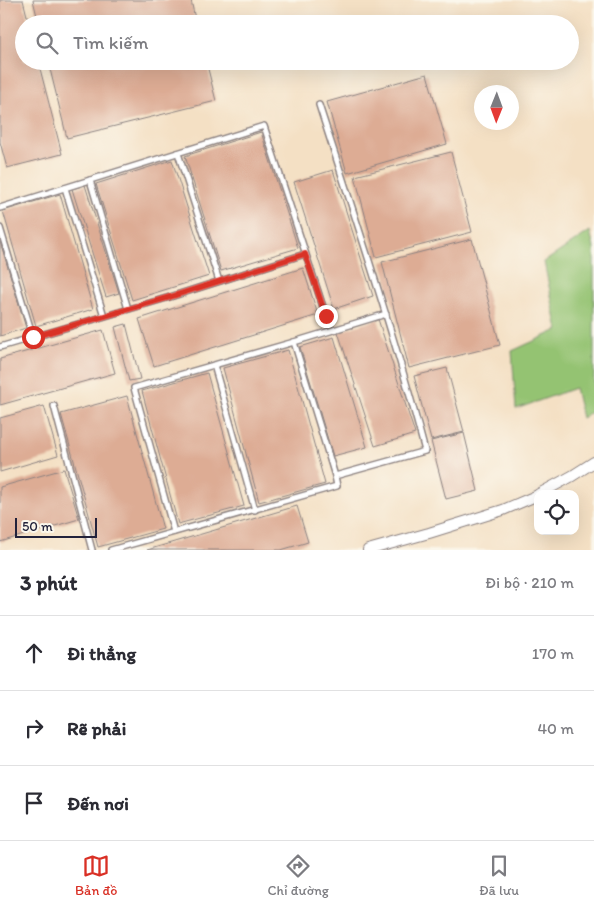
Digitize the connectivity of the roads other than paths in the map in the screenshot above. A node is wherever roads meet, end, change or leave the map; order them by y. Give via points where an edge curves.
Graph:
1 (319, 105) dead end
2 (178, 153) junction
3 (90, 180) junction
4 (65, 188) junction
5 (0, 208) edge
6 (0, 228) edge
7 (305, 254) junction
8 (219, 281) junction
9 (128, 309) junction
10 (386, 314) junction
11 (104, 316) junction
12 (326, 316) dead end
13 (33, 337) junction
14 (294, 342) junction
15 (0, 347) edge
16 (214, 365) junction
17 (54, 406) dead end
18 (594, 462) edge
19 (335, 476) junction
20 (546, 490) edge
21 (534, 496) edge
22 (255, 510) junction
23 (174, 532) junction
24 (92, 550) edge
25 (112, 550) edge
26 (368, 550) edge

1 - 10 lane
2 - 3 lane
2 - 7 lane via 264,126
2 - 8 lane
3 - 4 lane
3 - 9 lane
4 - 5 lane
4 - 11 lane
6 - 13 lane
7 - 8 lane
7 - 12 lane
8 - 9 lane
9 - 11 lane
10 - 14 lane
10 - 19 lane via 425,451
11 - 13 lane
13 - 15 lane
14 - 16 lane
14 - 19 lane
16 - 22 lane
16 - 23 lane via 134,388
17 - 24 lane
18 - 20 street
19 - 22 lane via 338,486
21 - 26 street via 503,510
22 - 23 lane
23 - 25 lane

